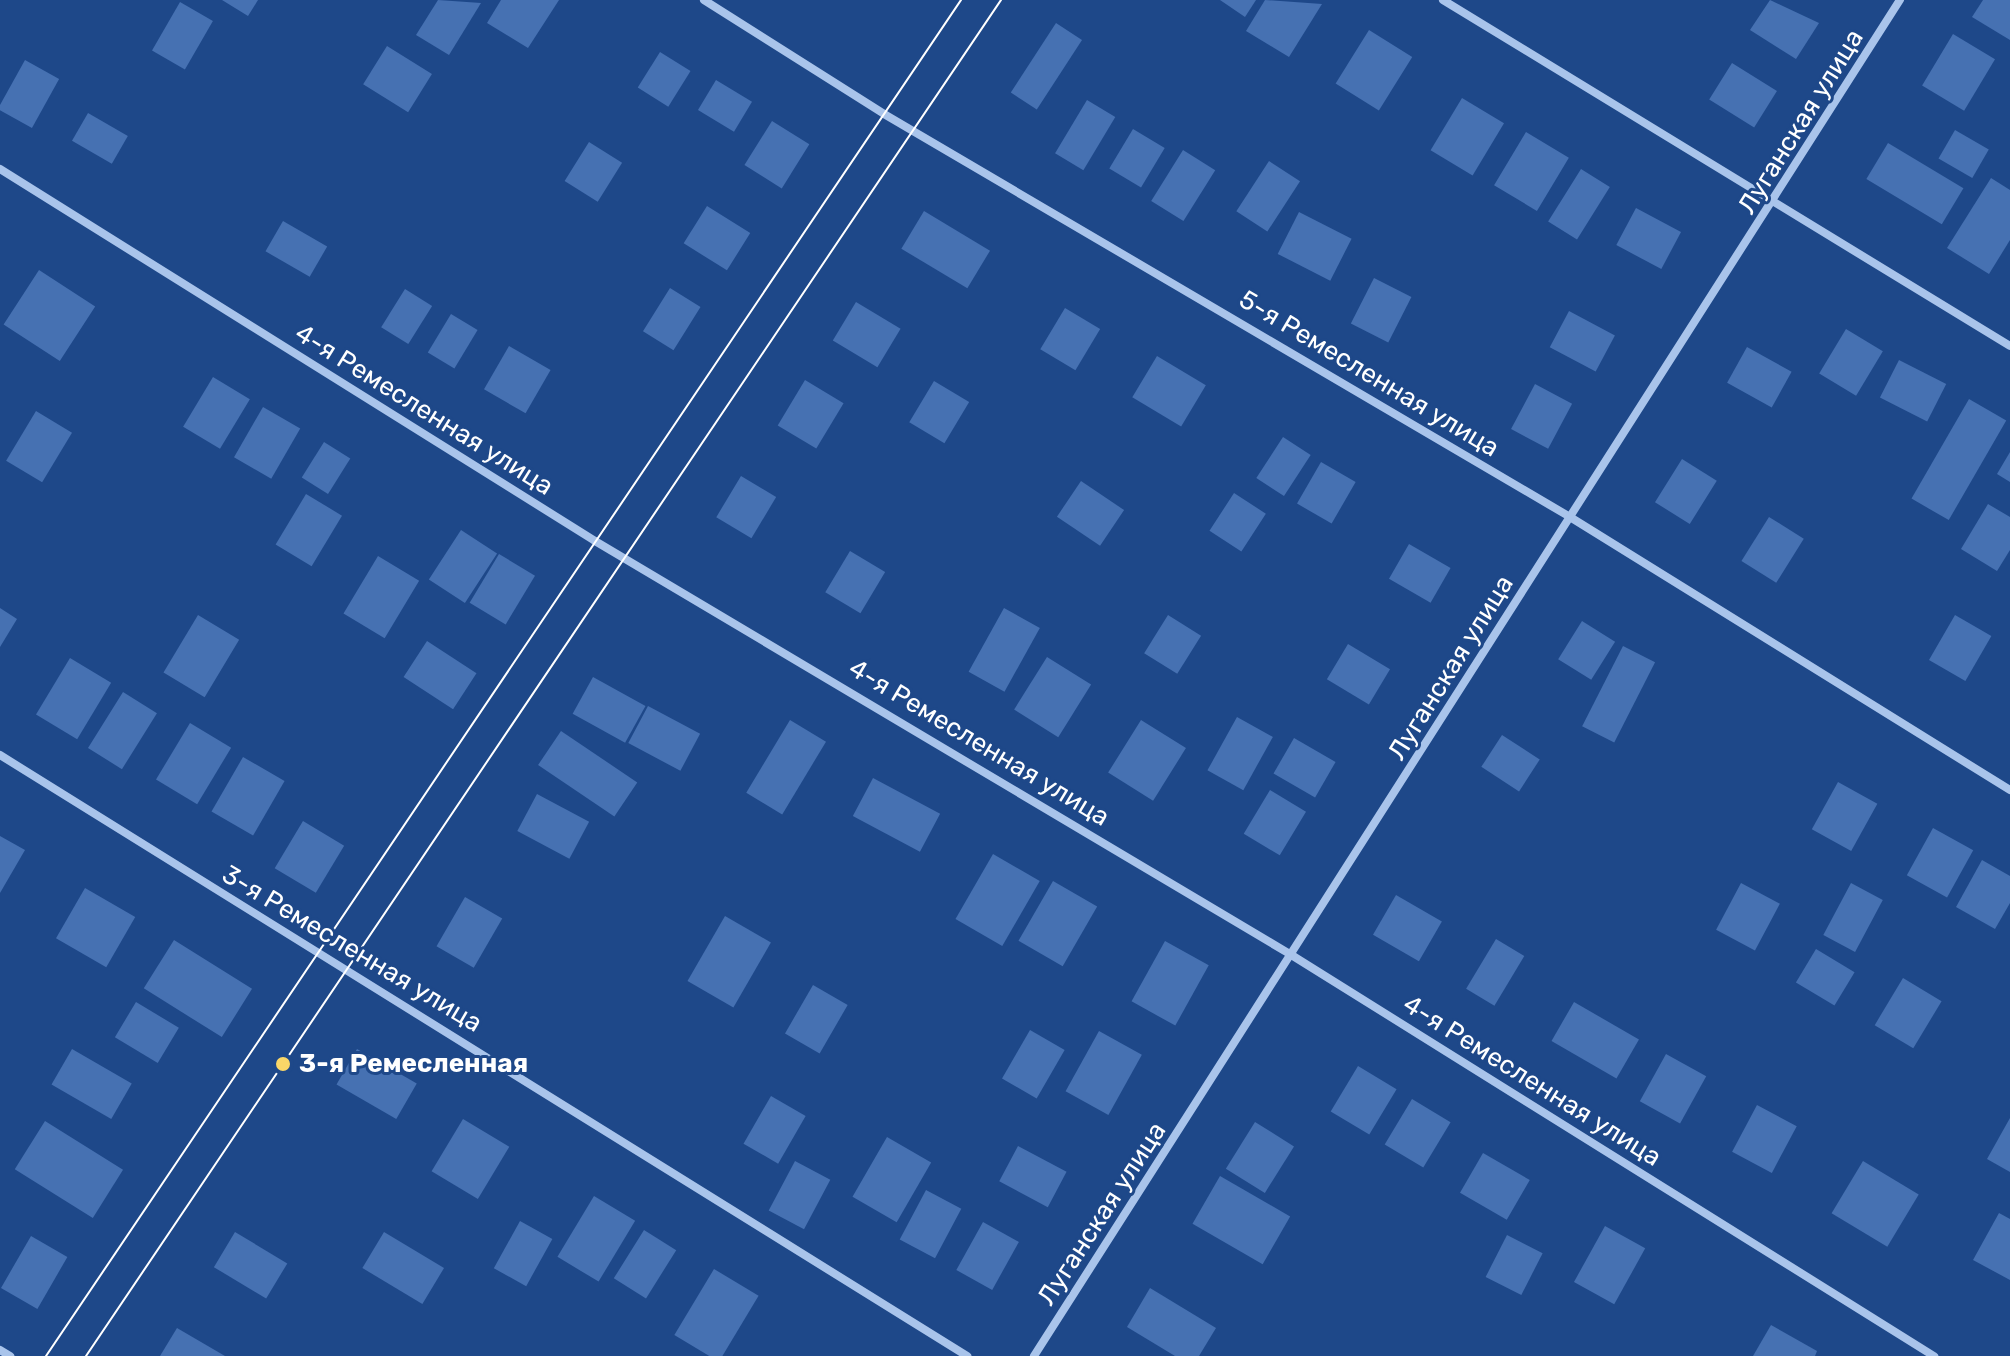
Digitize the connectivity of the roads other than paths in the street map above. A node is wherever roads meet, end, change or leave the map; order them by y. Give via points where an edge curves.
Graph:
1 (704, 0) edge
2 (1443, 0) edge
3 (1900, 0) edge
4 (0, 169) edge
5 (1774, 204) junction
6 (2010, 346) edge
7 (1570, 517) junction
8 (0, 755) edge
9 (2010, 790) edge
10 (1293, 956) junction
11 (0, 1350) edge
12 (10, 1356) edge
13 (967, 1356) edge
14 (1034, 1356) edge
15 (1934, 1356) edge

1 - 7 street, 5-я Ремесленная улица via 884,114
2 - 5 street
3 - 5 street, Луганская улица
4 - 10 street, 4-я Ремесленная улица via 595,541
5 - 6 street
5 - 7 street, Луганская улица
7 - 9 street, 5-я Ремесленная улица
7 - 10 street, Луганская улица
8 - 13 street, 3-я Ремесленная улица
10 - 14 street, Луганская улица
10 - 15 street, 4-я Ремесленная улица
11 - 12 street

